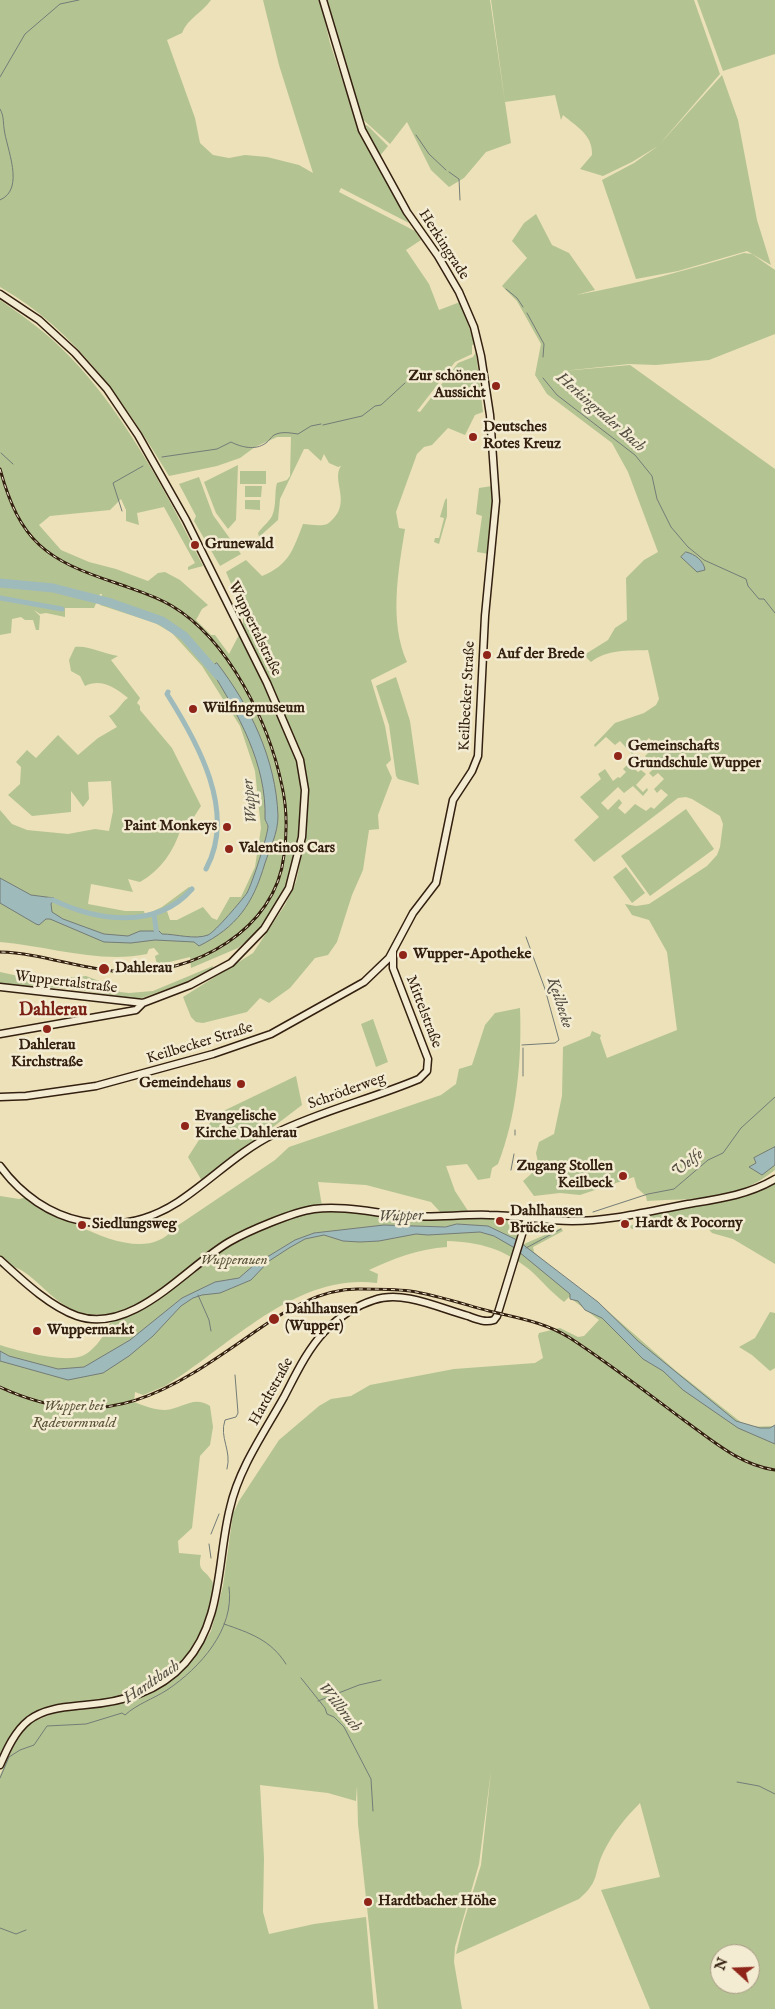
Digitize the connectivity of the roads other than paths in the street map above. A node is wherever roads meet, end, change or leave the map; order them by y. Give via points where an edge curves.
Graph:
1 (323, 0) edge
2 (0, 294) edge
3 (496, 515) joint
4 (394, 950) junction
5 (377, 971) junction
6 (394, 973) junction
7 (0, 987) edge
8 (143, 1004) junction
9 (0, 1034) edge
10 (419, 1079) joint
11 (0, 1092) edge
12 (0, 1097) edge
13 (15, 1097) junction
14 (0, 1166) edge
15 (775, 1179) edge
16 (527, 1218) junction
17 (0, 1260) edge
18 (0, 1765) edge

1 - 3 main road, Herkingrade via 362,130 409,216 448,272 474,327 482,356 488,404
2 - 8 main road, Wuppertalstraße via 39,320 75,352 107,389 138,435 210,566 267,683 303,769 302,837 292,881 276,913 231,963
3 - 4 main road, Keilbecker Straße via 485,616 479,751 472,771 453,800 437,882 412,913
4 - 5 main road, Keilbecker Straße
4 - 6 main road, Mittelstraße
5 - 6 main road
5 - 13 main road, Keilbecker Straße via 364,982 288,1026 253,1041 149,1074 96,1086
6 - 10 main road, Mittelstraße via 428,1059 427,1071
7 - 8 main road, Wuppertalstraße
8 - 9 main road via 136,1010
10 - 14 main road, Schröderweg via 273,1134 179,1202 135,1220 101,1224 64,1217 37,1202
11 - 13 main road, Keilbecker Straße
12 - 13 main road, Keilbecker Straße
15 - 16 main road via 747,1192 649,1212 573,1221
16 - 17 main road via 417,1216 337,1208 312,1210 230,1241 144,1304 125,1314 107,1318 79,1317 64,1310
16 - 18 main road, Hardtstraße via 498,1316 492,1321 392,1296 356,1308 326,1330 304,1360 240,1477 229,1509 212,1610 192,1655 175,1673 136,1696 38,1714 20,1730

